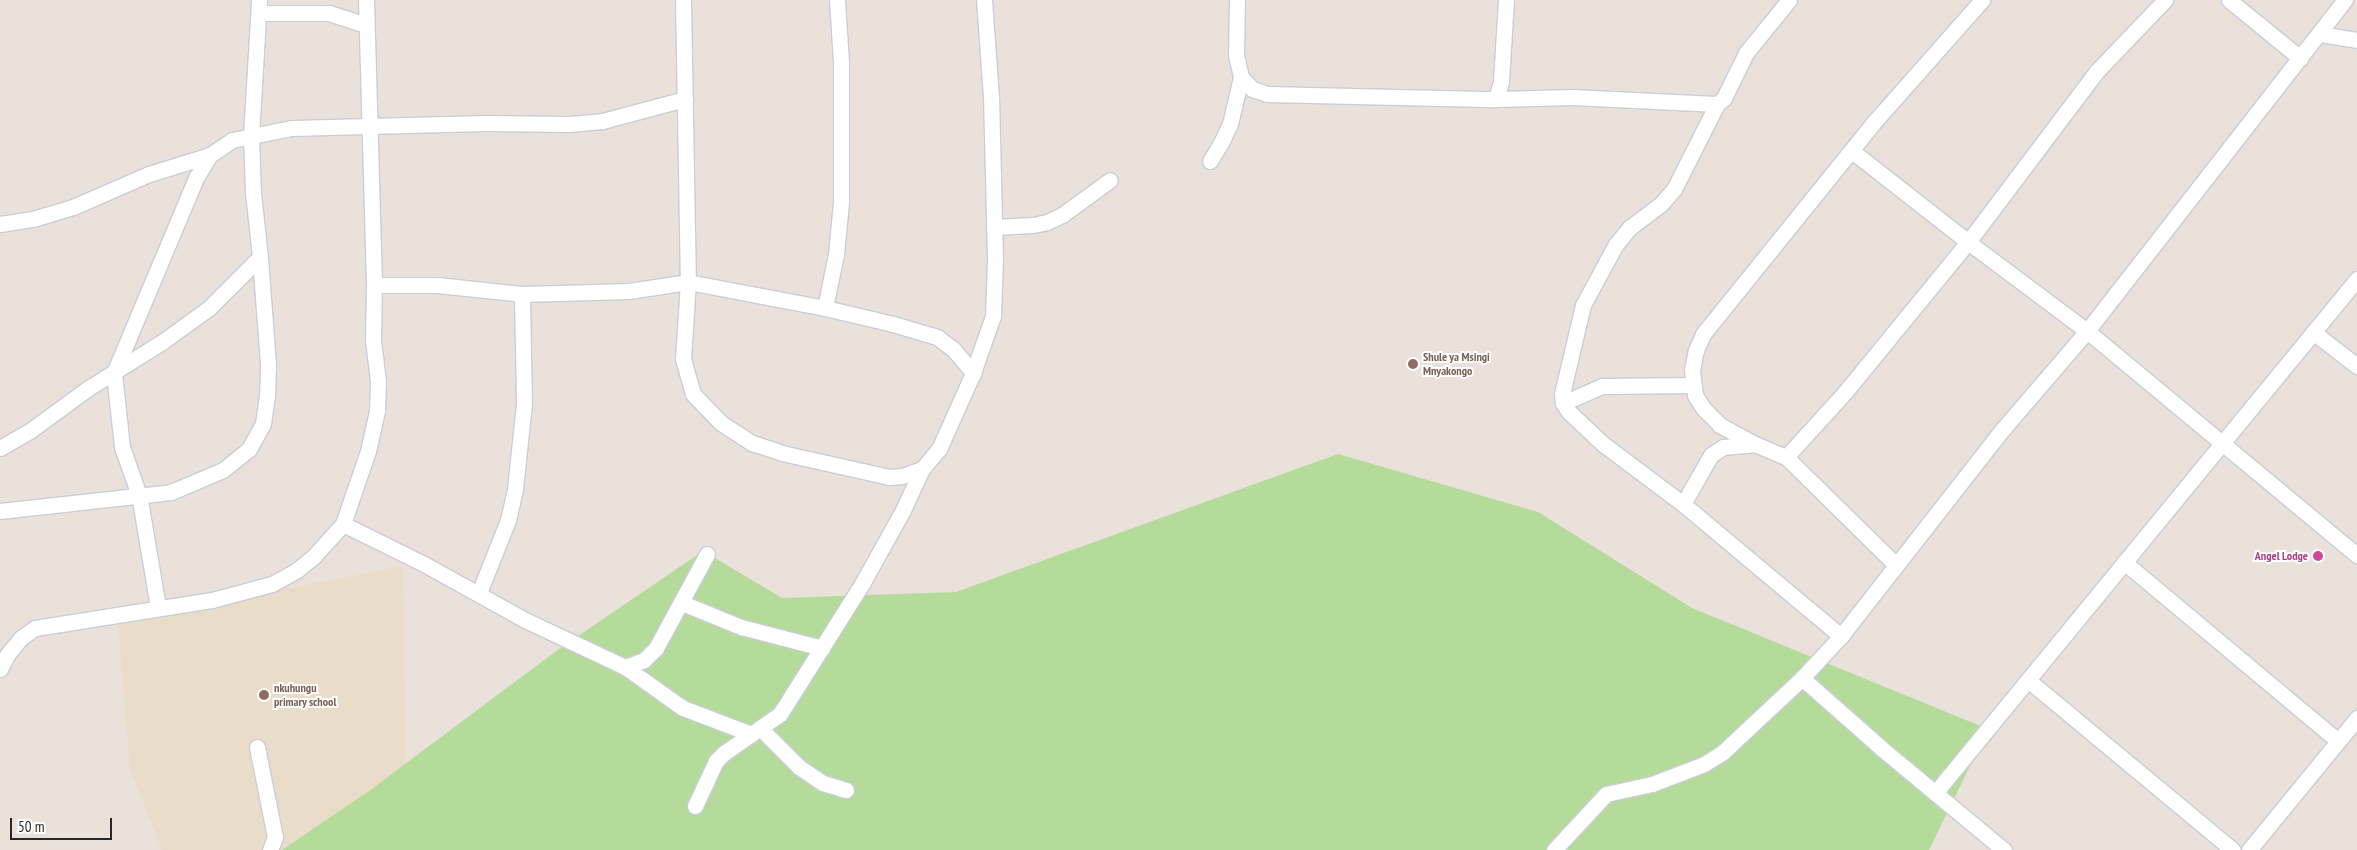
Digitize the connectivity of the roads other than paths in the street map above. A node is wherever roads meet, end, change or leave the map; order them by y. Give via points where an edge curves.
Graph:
1 (366, 0) edge
2 (683, 0) edge
3 (837, 0) edge
4 (984, 0) edge
5 (1237, 0) edge
6 (1506, 0) edge
7 (1789, 0) edge
8 (1982, 0) edge
9 (2165, 0) edge
10 (2229, 0) edge
11 (2345, 0) edge
12 (260, 7) edge
13 (365, 25) junction
14 (2320, 34) junction
15 (2357, 40) edge
16 (2300, 58) junction
17 (1241, 77) junction
18 (1496, 99) junction
19 (685, 100) junction
20 (1718, 104) junction
21 (370, 128) junction
22 (251, 136) junction
23 (1852, 151) junction
24 (210, 155) junction
25 (1210, 161) dead end
26 (1110, 180) dead end
27 (0, 224) edge
28 (994, 227) junction
29 (1968, 242) junction
30 (260, 257) junction
31 (2357, 279) edge
32 (688, 282) junction
33 (374, 285) junction
34 (522, 294) junction
35 (825, 308) junction
36 (2087, 331) junction
37 (2313, 332) junction
38 (2357, 366) edge
39 (114, 373) junction
40 (973, 373) junction
41 (1692, 385) junction
42 (1563, 403) junction
43 (1755, 444) junction
44 (2222, 444) junction
45 (0, 448) edge
46 (1786, 457) junction
47 (922, 469) junction
48 (139, 495) junction
49 (1682, 504) junction
50 (0, 511) edge
51 (343, 524) junction
52 (707, 554) dead end
53 (2357, 555) edge
54 (2124, 562) junction
55 (1896, 565) junction
56 (479, 593) junction
57 (682, 603) junction
58 (158, 607) junction
59 (1841, 636) junction
60 (822, 648) junction
61 (625, 667) junction
62 (0, 669) edge
63 (1802, 678) junction
64 (2028, 680) junction
65 (2357, 718) edge
66 (755, 731) junction
67 (2338, 741) junction
68 (257, 746) dead end
69 (846, 790) dead end
70 (1935, 793) junction
71 (695, 806) dead end
72 (270, 850) edge
73 (1554, 850) edge
74 (2004, 850) edge
75 (2233, 850) edge
76 (2250, 850) edge

1 - 13 street
2 - 19 street
3 - 35 street via 841,62 841,202 836,254
4 - 28 street via 991,97
5 - 17 street via 1236,55
6 - 18 street via 1501,81
7 - 20 street via 1746,53
8 - 23 street
9 - 29 street via 2096,72
10 - 16 street
11 - 14 street
12 - 13 street via 329,13
12 - 22 street
13 - 21 street
14 - 15 street
14 - 16 street
16 - 36 street
17 - 18 street via 1252,89 1267,94
17 - 25 street via 1230,124
18 - 20 street via 1572,98
19 - 21 street via 602,121 569,124 486,123
19 - 32 street
20 - 42 street via 1674,189 1661,204 1622,235 1583,305 1563,384
21 - 22 street via 291,128
21 - 33 street
22 - 24 street via 232,140
22 - 30 street via 252,193
23 - 29 street
23 - 41 street via 1703,334 1696,350
24 - 27 street via 149,174 72,207
24 - 39 street via 196,178
26 - 28 street via 1048,222 1033,226
28 - 40 street via 993,316
29 - 36 street
29 - 46 street via 1846,391
30 - 39 street via 209,308
30 - 48 street via 268,364 268,396 263,424 249,449 223,470 171,492
31 - 37 street
32 - 34 street via 629,291
32 - 35 street
32 - 47 street via 682,359 693,394 720,423 752,443 792,455 889,477
33 - 34 street via 437,285
33 - 51 street via 377,411 368,451
34 - 56 street via 524,403 515,489 508,520
35 - 40 street via 937,337 954,350
36 - 44 street
36 - 55 street via 2003,429
37 - 38 street
37 - 44 street
39 - 45 street
39 - 48 street via 122,447
40 - 47 street via 939,449
41 - 42 street via 1602,386
41 - 43 street via 1710,416
42 - 49 street via 1603,444
43 - 46 street
43 - 49 street via 1723,446 1711,455
44 - 53 street
44 - 54 street
46 - 55 street
47 - 60 street via 904,510
48 - 50 street
48 - 58 street
49 - 59 street
51 - 56 street
51 - 58 street via 314,556 272,584 212,600
52 - 57 street
54 - 64 street
54 - 67 street
55 - 59 street
56 - 61 street via 525,620
57 - 60 street via 740,627
57 - 61 street via 656,648 644,660
58 - 62 street via 35,628 21,638
59 - 63 street
60 - 66 street via 780,714
61 - 66 street via 683,708
63 - 70 street
63 - 73 street via 1723,752 1704,764 1652,784 1606,794
64 - 70 street
64 - 75 street
65 - 67 street
66 - 69 street via 823,783
66 - 71 street via 716,761
67 - 76 street
68 - 72 street via 274,837
70 - 74 street

